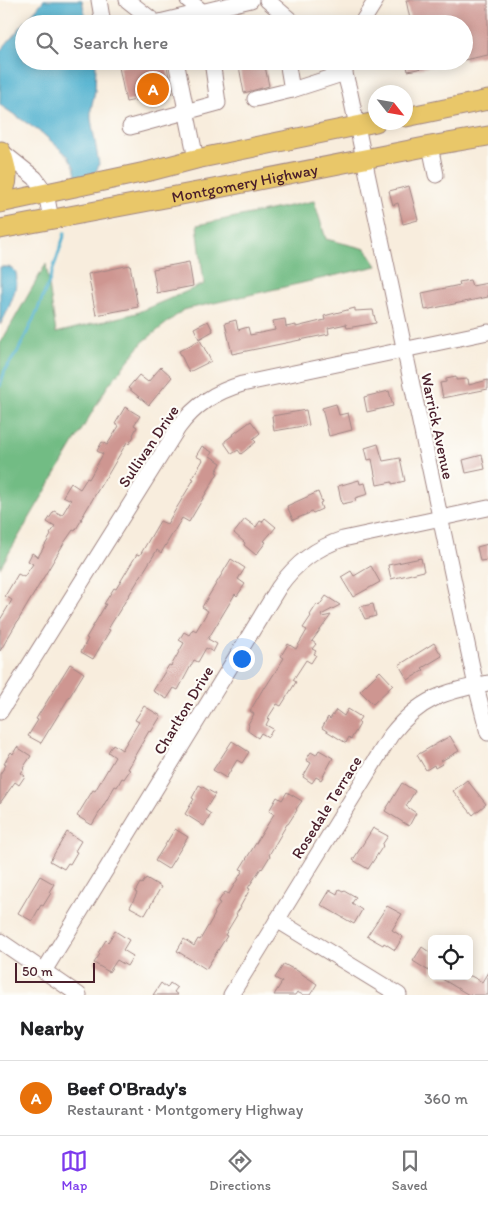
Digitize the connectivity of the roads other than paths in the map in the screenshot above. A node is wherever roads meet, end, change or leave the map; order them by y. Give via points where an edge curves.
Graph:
1 (99, 0) edge
2 (127, 0) edge
3 (188, 0) edge
4 (251, 0) edge
5 (376, 0) edge
6 (272, 4) edge
7 (206, 12) edge
8 (102, 15) edge
9 (145, 15) edge
10 (192, 15) edge
11 (285, 15) edge
12 (367, 15) edge
13 (178, 70) edge
14 (213, 70) edge
15 (289, 70) edge
16 (332, 70) edge
17 (343, 70) edge
18 (292, 90) junction
19 (255, 100) dead end
20 (488, 100) edge
21 (186, 112) junction
22 (413, 115) edge
23 (368, 124) edge
24 (357, 126) junction
25 (130, 127) dead end
26 (488, 136) edge
27 (430, 146) junction
28 (1, 151) edge
29 (196, 159) junction
30 (364, 159) junction
31 (436, 175) dead end
32 (46, 193) junction
33 (0, 196) edge
34 (0, 203) edge
35 (51, 219) junction
36 (0, 229) edge
37 (488, 332) edge
38 (404, 350) junction
39 (488, 508) edge
40 (440, 518) junction
41 (482, 685) edge
42 (0, 712) edge
43 (488, 733) edge
44 (277, 920) junction
45 (0, 941) edge
46 (44, 971) junction
47 (79, 995) edge
48 (231, 995) edge
49 (399, 995) edge

1 - 8 street
2 - 9 street
3 - 7 street
4 - 7 street
5 - 12 street
6 - 11 street
7 - 10 street
13 - 21 street
14 - 21 street via 218,103
15 - 18 street
16 - 18 street
17 - 24 street, Warrick Avenue
18 - 19 street
20 - 22 main road
21 - 25 street
21 - 29 street
23 - 24 main road, Montgomery Highway
24 - 29 main road, Montgomery Highway
24 - 30 street, Warrick Avenue
26 - 27 main road, Montgomery Highway
27 - 30 main road, Montgomery Highway
27 - 31 street
28 - 32 street via 35,178
28 - 33 main road via 8,178
29 - 32 main road, Montgomery Highway
30 - 35 main road, Montgomery Highway
30 - 38 street, Warrick Avenue
32 - 34 main road, Montgomery Highway
32 - 35 street
35 - 36 main road, Montgomery Highway
37 - 38 street, Sullivan Drive
38 - 40 street, Warrick Avenue
38 - 42 street, Sullivan Drive via 242,384 208,398 191,412 172,436
39 - 40 street, Charlton Drive
40 - 41 street, Warrick Avenue
40 - 46 street, Charlton Drive via 332,542 305,558 286,576
41 - 43 street, Warrick Avenue
41 - 44 street, Rosedale Terrace via 430,700 399,724
44 - 48 street, Rosedale Terrace
44 - 49 street
45 - 46 street
46 - 47 street

